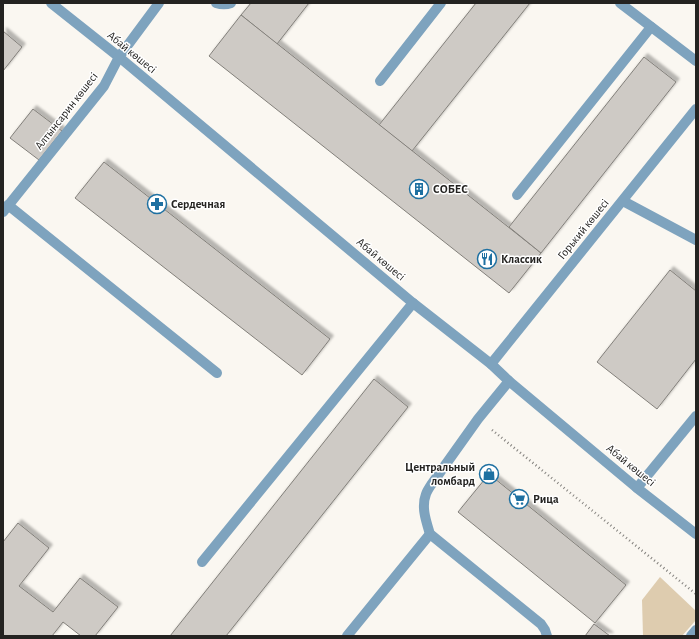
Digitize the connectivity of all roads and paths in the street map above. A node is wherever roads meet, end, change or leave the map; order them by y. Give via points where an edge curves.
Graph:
1 (51, 3) edge
2 (158, 3) edge
3 (216, 3) edge
4 (231, 3) edge
5 (441, 3) edge
6 (620, 3) edge
7 (651, 27) junction
8 (119, 57) junction
9 (696, 61) edge
10 (380, 81) dead end
11 (696, 108) edge
12 (517, 195) dead end
13 (623, 200) junction
14 (6, 209) edge
15 (696, 240) edge
16 (414, 303) junction
17 (490, 364) junction
18 (217, 373) dead end
19 (509, 381) junction
20 (696, 416) edge
21 (478, 419) junction
22 (637, 488) junction
23 (430, 534) junction
24 (696, 534) edge
25 (202, 562) dead end
26 (696, 594) edge
27 (696, 630) edge
28 (347, 636) edge
29 (547, 636) edge
30 (691, 636) edge

1 - 8 street, Абай көшесі
2 - 8 street, Алтынсарин көшесі
3 - 4 street
5 - 10 street
6 - 7 street
7 - 9 street
7 - 12 street
8 - 14 street, Алтынсарин көшесі via 104,86
8 - 16 street, Абай көшесі
11 - 13 street, Горький көшесі
13 - 15 street
13 - 17 street, Горький көшесі
14 - 18 street
16 - 17 street, Абай көшесі
16 - 25 street
17 - 19 street, Абай көшесі
19 - 21 street
19 - 22 street, Абай көшесі
20 - 22 street
21 - 23 street via 426,494 425,518
21 - 26 path
22 - 24 street, Абай көшесі
23 - 28 street
23 - 29 street via 541,624
27 - 30 street

